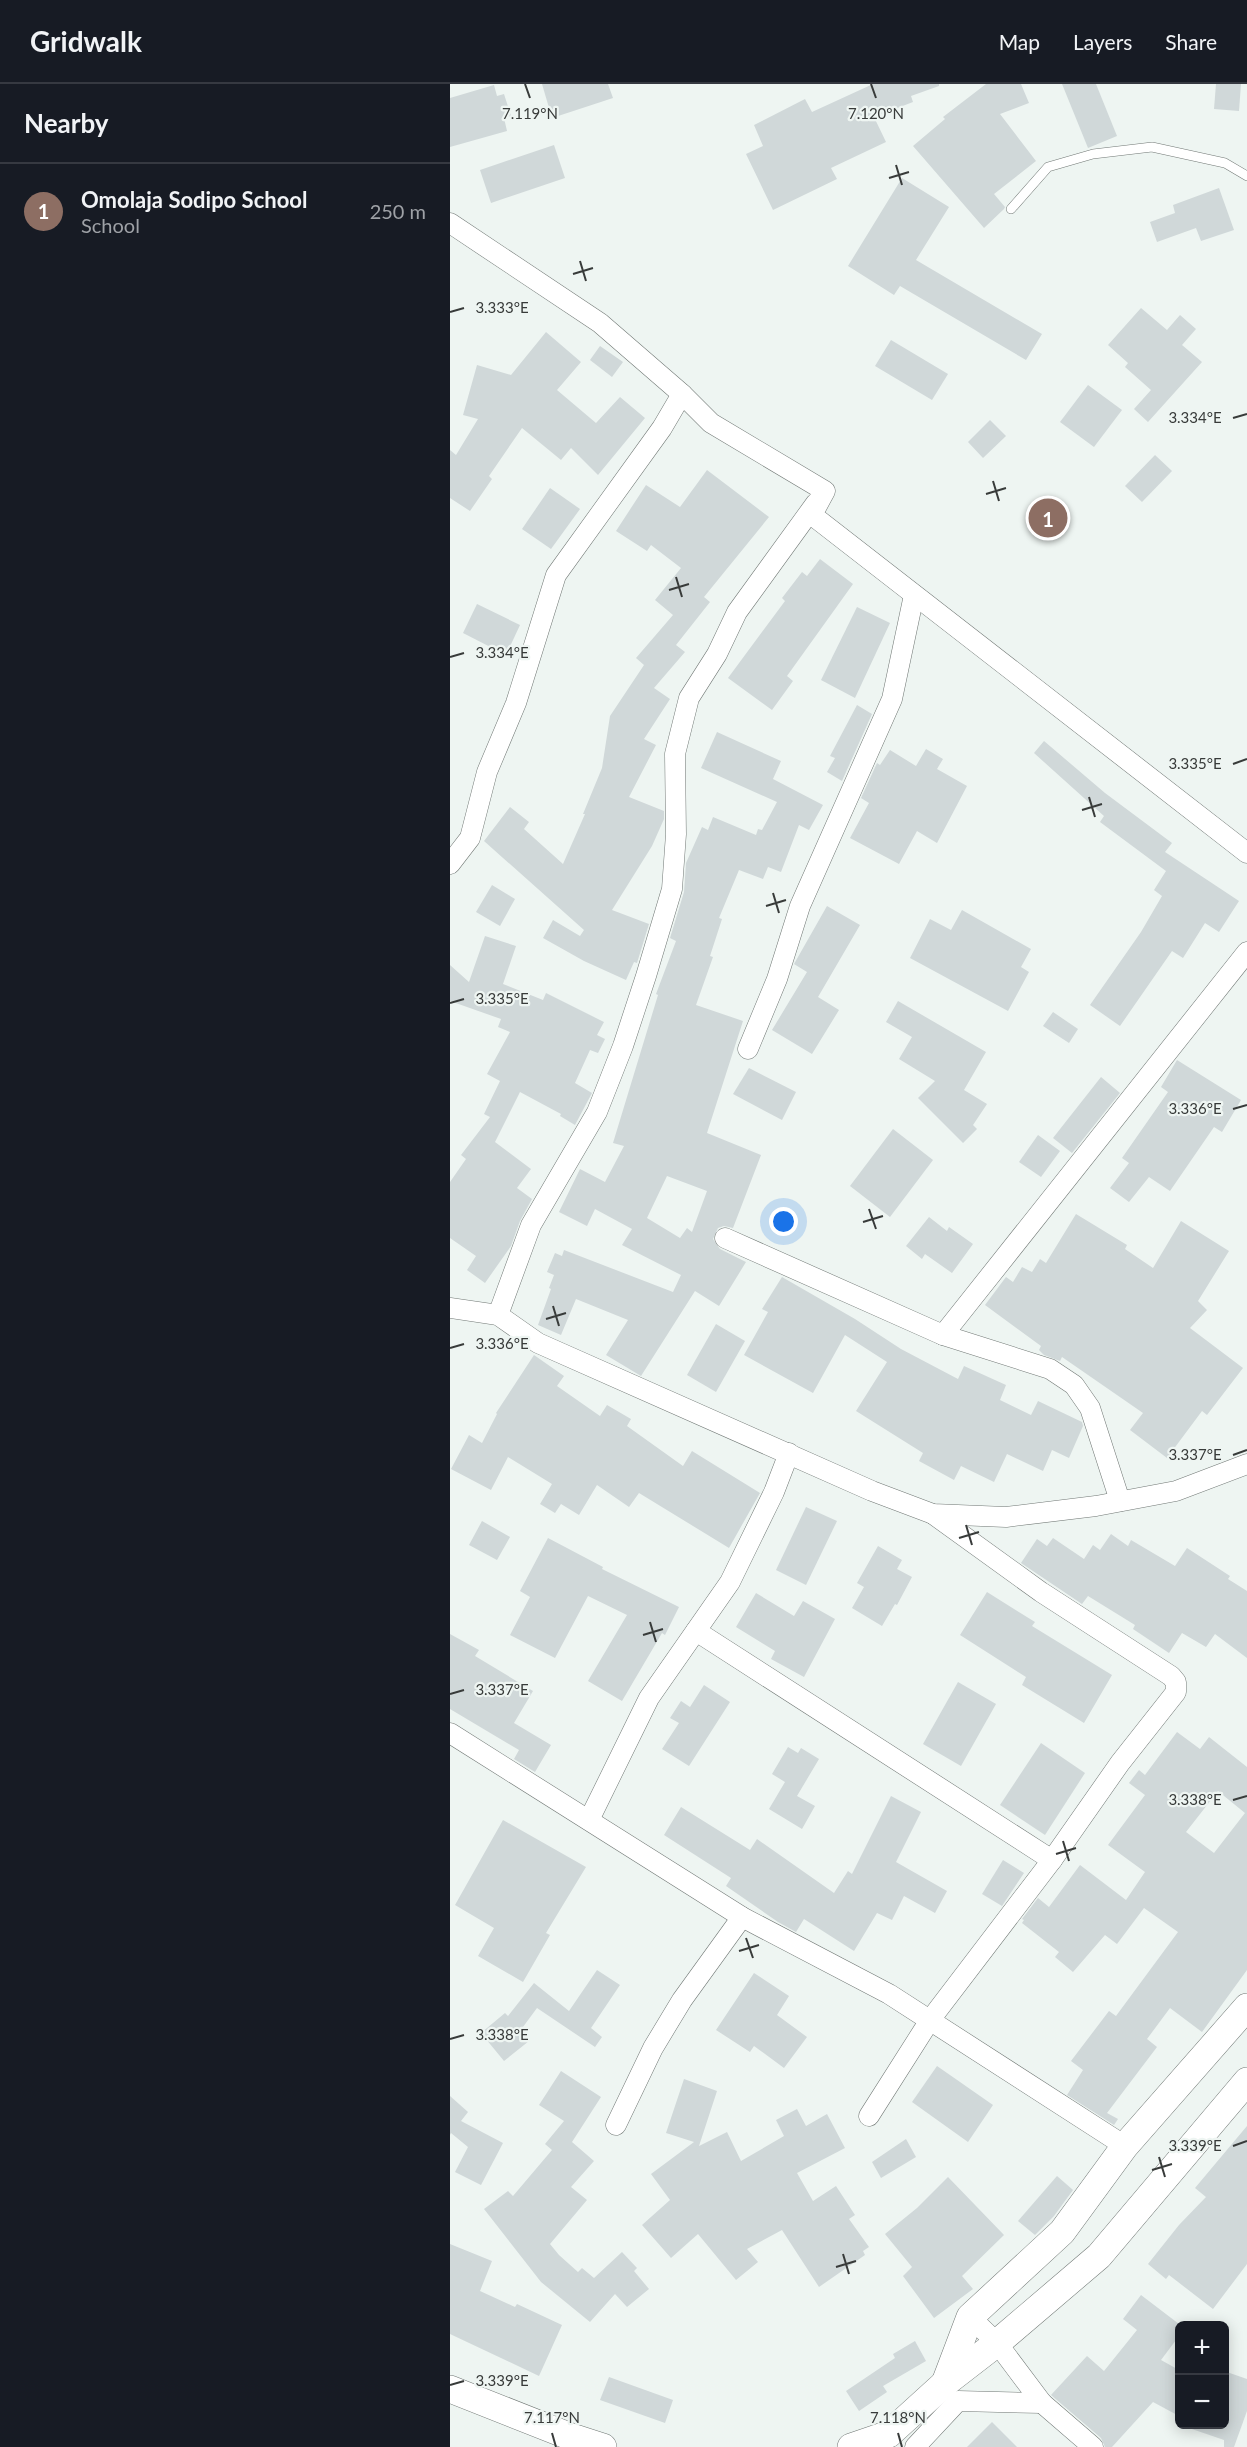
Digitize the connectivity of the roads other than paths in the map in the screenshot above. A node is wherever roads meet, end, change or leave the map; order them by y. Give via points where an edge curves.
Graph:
1 (1247, 176) edge
2 (1011, 209) dead end
3 (450, 223) edge
4 (682, 394) junction
5 (825, 491) junction
6 (914, 595) junction
7 (1247, 853) edge
8 (450, 864) edge
9 (1247, 952) edge
10 (748, 1049) dead end
11 (725, 1238) dead end
12 (450, 1308) edge
13 (498, 1315) junction
14 (943, 1335) junction
15 (789, 1453) junction
16 (1247, 1464) edge
17 (1120, 1501) junction
18 (933, 1514) junction
19 (696, 1631) junction
20 (450, 1733) edge
21 (589, 1820) junction
22 (1052, 1860) junction
23 (742, 1917) junction
24 (1247, 2007) edge
25 (930, 2020) junction
26 (1247, 2082) edge
27 (869, 2115) dead end
28 (616, 2125) dead end
29 (1125, 2146) junction
30 (970, 2317) junction
31 (997, 2343) junction
32 (944, 2384) junction
33 (450, 2389) edge
34 (1042, 2403) junction
35 (603, 2447) edge
36 (851, 2447) edge
37 (915, 2447) edge
38 (1093, 2447) edge

1 - 2 lane via 1225,163 1152,147 1093,154 1048,167
3 - 4 street via 600,323
4 - 5 street via 711,423
4 - 8 street via 556,575 516,703 487,772 470,838
5 - 6 street via 812,515
5 - 13 street via 737,612 717,654 689,698 675,754 672,889 646,976 597,1112 531,1226
6 - 7 street
6 - 10 street via 892,699 800,906 777,979
9 - 14 street
11 - 14 street
12 - 13 street
13 - 15 street via 538,1343
14 - 17 street via 1050,1369 1074,1385 1090,1408
15 - 18 street
15 - 19 street via 730,1582
16 - 17 street via 1176,1491
17 - 18 street via 1006,1517
18 - 22 street via 1176,1682 1176,1692
19 - 21 street via 649,1698
19 - 22 street
20 - 21 street
21 - 23 street
22 - 25 street
23 - 25 street via 889,1994
23 - 28 street via 652,2048
24 - 29 main road
25 - 27 street
25 - 29 street
26 - 31 main road via 1099,2256
29 - 30 main road via 1062,2232
30 - 31 street
30 - 32 main road
31 - 32 main road
31 - 34 street
32 - 36 main road via 889,2434
33 - 35 main road
34 - 37 street via 958,2401
34 - 38 street

